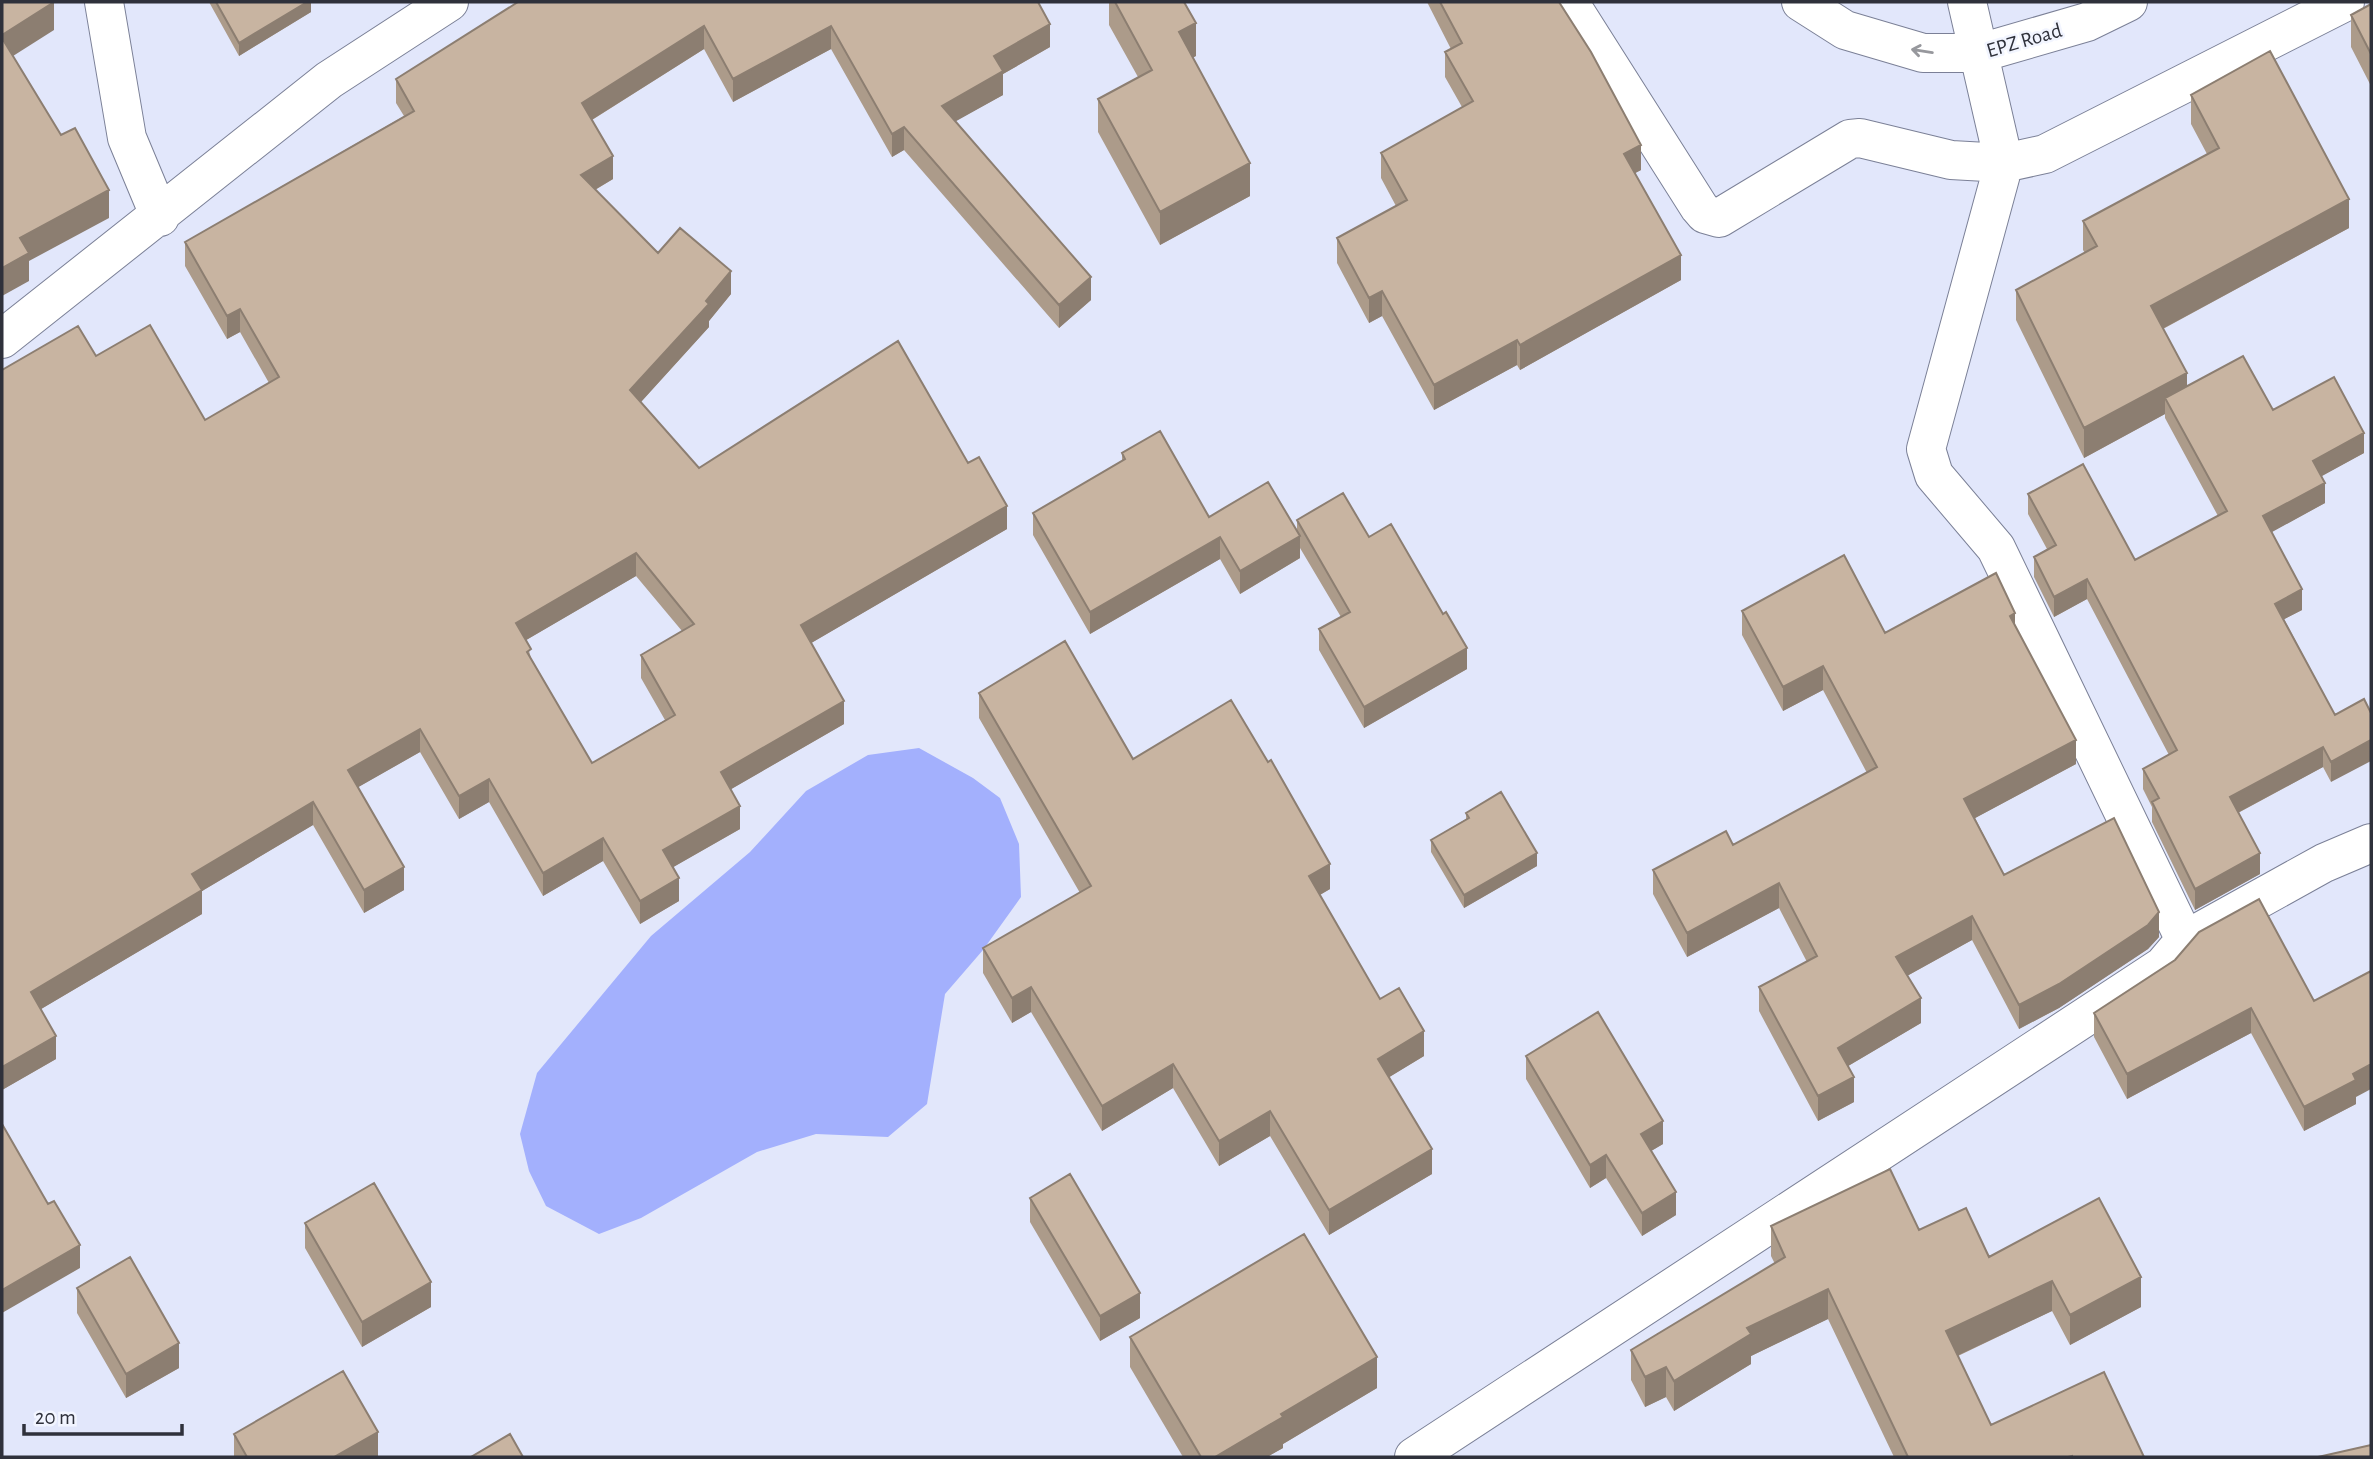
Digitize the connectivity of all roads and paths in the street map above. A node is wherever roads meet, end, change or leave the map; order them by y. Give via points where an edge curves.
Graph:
1 (104, 2) edge
2 (449, 2) edge
3 (1569, 2) edge
4 (1801, 2) edge
5 (1967, 2) edge
6 (2128, 2) edge
7 (2345, 2) edge
8 (1980, 54) junction
9 (2004, 163) junction
10 (160, 217) junction
11 (2, 339) edge
12 (2371, 842) edge
13 (2185, 940) junction
14 (1414, 1457) edge

1 - 10 street via 127,138
2 - 10 street via 329,80
3 - 9 street via 1699,206 1712,217 1726,215 1850,139 1951,160
8 -> 4 street, EPZ Road via 1923,53 1845,30
5 - 8 street
6 - 8 street, EPZ Road via 2087,22
7 - 9 street via 2045,154
8 - 9 street
9 - 13 street via 1926,449 1934,475 1996,548
10 - 11 street
12 - 13 street
13 - 14 street via 2163,966

